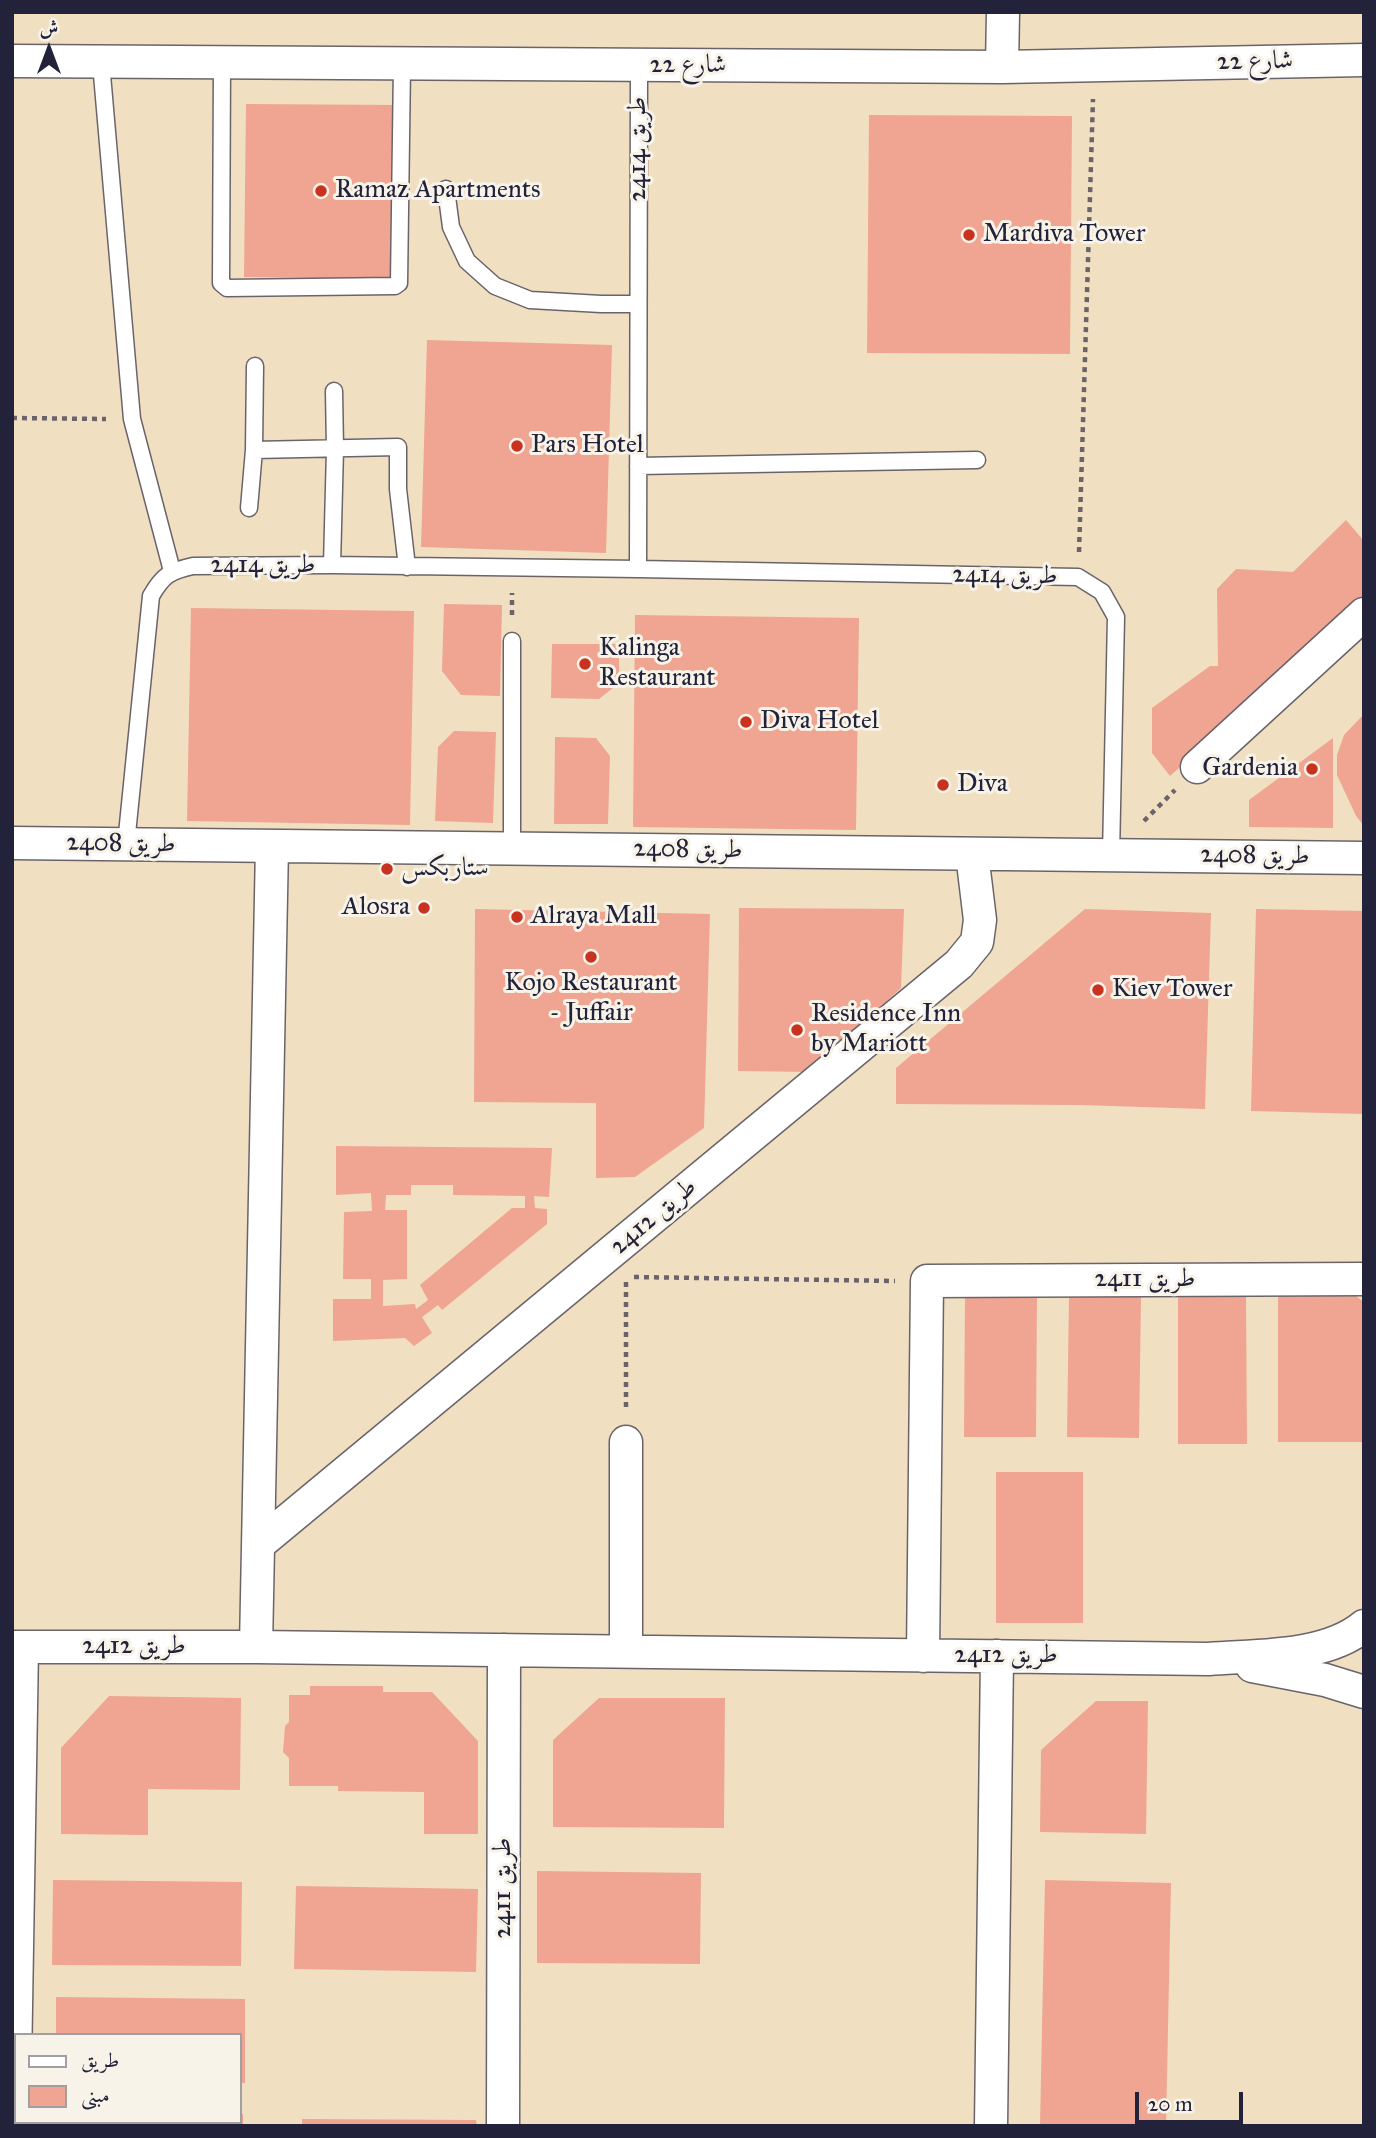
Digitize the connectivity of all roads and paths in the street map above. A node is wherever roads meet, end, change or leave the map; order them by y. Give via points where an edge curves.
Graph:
1 (1003, 12) edge
2 (1364, 60) edge
3 (12, 61) edge
4 (101, 63) junction
5 (222, 64) junction
6 (402, 65) junction
7 (639, 65) junction
8 (1094, 65) junction
9 (1002, 67) junction
10 (446, 189) dead end
11 (638, 304) junction
12 (255, 366) dead end
13 (334, 391) dead end
14 (12, 418) edge
15 (132, 419) junction
16 (335, 449) junction
17 (254, 450) junction
18 (977, 460) dead end
19 (638, 466) junction
20 (249, 508) dead end
21 (332, 565) junction
22 (407, 567) junction
23 (512, 568) junction
24 (638, 569) junction
25 (172, 571) junction
26 (1078, 577) junction
27 (1364, 614) edge
28 (512, 641) joint
29 (1197, 767) joint
30 (12, 843) edge
31 (126, 844) junction
32 (272, 846) junction
33 (512, 848) junction
34 (972, 854) junction
35 (1111, 855) junction
36 (1364, 858) edge
37 (1364, 1279) edge
38 (927, 1281) junction
39 (626, 1442) joint
40 (259, 1544) junction
41 (1364, 1626) edge
42 (17, 1647) edge
43 (256, 1647) junction
44 (504, 1650) junction
45 (626, 1651) junction
46 (923, 1656) junction
47 (997, 1656) junction
48 (1209, 1659) junction
49 (1364, 1692) edge
50 (15, 2033) edge
51 (503, 2126) edge
52 (991, 2126) edge

1 - 9 street
2 - 8 street, شارع 22
3 - 4 street, شارع 22
4 - 5 street, شارع 22
4 - 15 lane
5 - 6 street, شارع 22
5 - 6 lane via 221,283 227,288 399,284
6 - 7 street, شارع 22
7 - 9 street, شارع 22
7 - 11 lane, طريق 2414
8 - 9 street, شارع 22
8 - 26 path
10 - 11 lane via 451,226 467,261 495,286 530,300
11 - 19 lane, طريق 2414
12 - 17 lane
13 - 16 lane
14 - 15 path
15 - 25 lane
16 - 17 lane
16 - 21 lane
16 - 22 lane via 398,447
17 - 20 lane
18 - 19 lane
19 - 24 lane, طريق 2414
21 - 22 lane, طريق 2414
21 - 25 lane, طريق 2414 via 193,566
22 - 23 lane, طريق 2414
23 - 24 lane, طريق 2414
23 - 28 path
24 - 26 lane, طريق 2414
25 - 31 lane, طريق 2414 via 151,596
26 - 35 lane, طريق 2414 via 1102,592 1116,617
27 - 29 street
28 - 33 lane
29 - 35 path
30 - 31 street, طريق 2408
31 - 32 street, طريق 2408
32 - 33 street, طريق 2408
32 - 40 street
33 - 34 street, طريق 2408
34 - 35 street, طريق 2408
34 - 40 street, طريق 2412 via 980,920 977,942 959,964
35 - 36 street, طريق 2408
37 - 38 street, طريق 2411
38 - 39 path via 626,1277
38 - 46 street
39 - 45 street
40 - 43 street
41 - 48 street, طريق 2412 via 1352,1636 1311,1650
42 - 43 street, طريق 2412
42 - 50 street
43 - 44 street, طريق 2412
44 - 45 street, طريق 2412
44 - 51 street, طريق 2411
45 - 46 street, طريق 2412
46 - 47 street, طريق 2412
47 - 48 street, طريق 2412
47 - 52 street
48 - 49 street, طريق 2412 via 1325,1680

